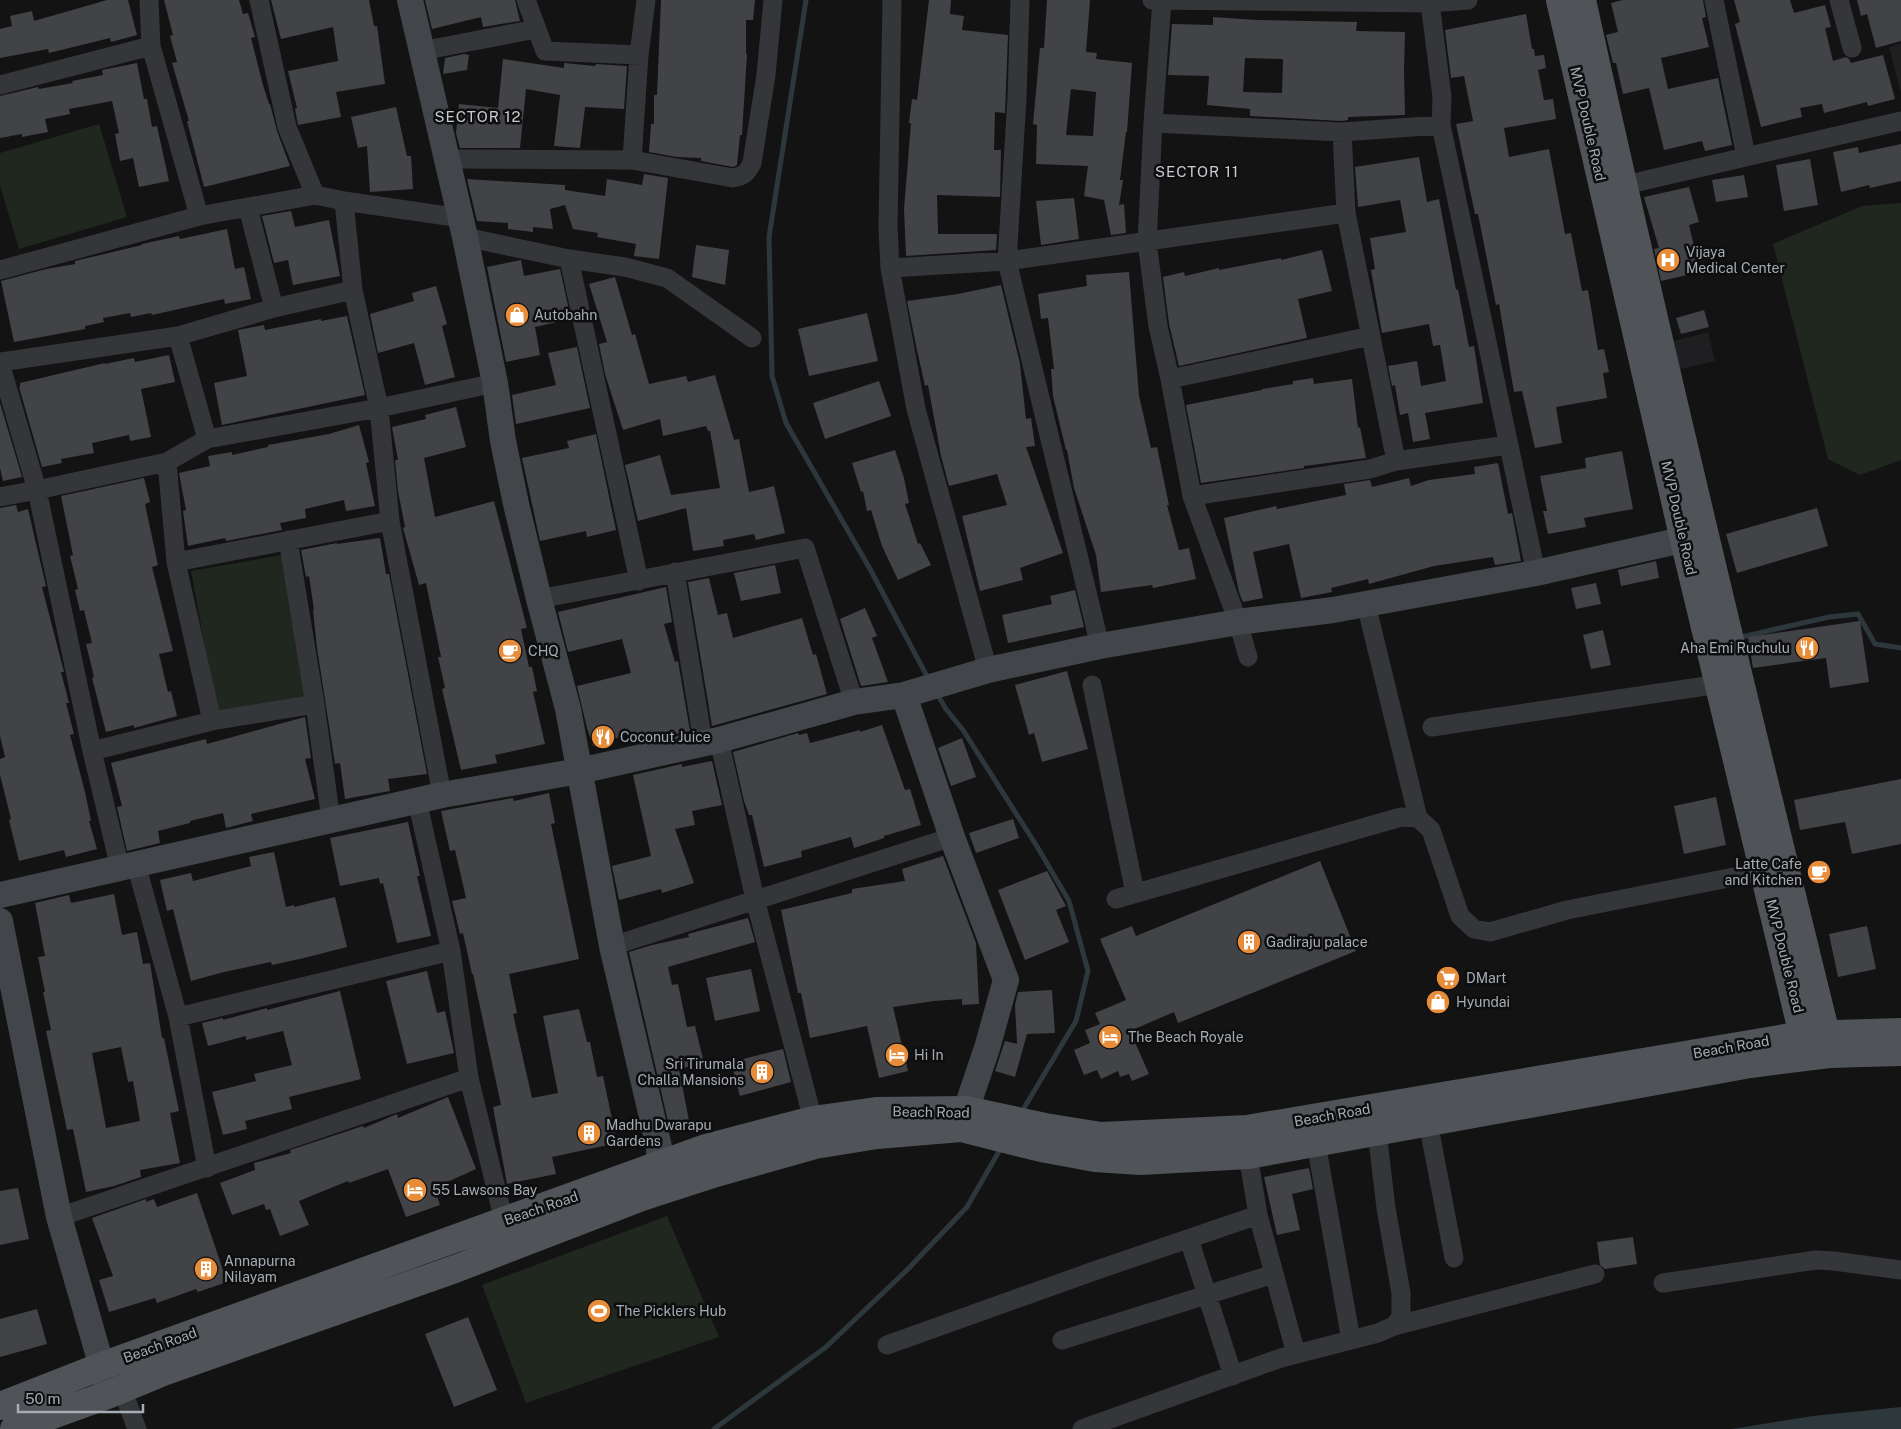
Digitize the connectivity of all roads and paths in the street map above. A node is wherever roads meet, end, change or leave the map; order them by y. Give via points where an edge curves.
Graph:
1 (149, 0) edge
2 (259, 0) edge
3 (410, 0) edge
4 (526, 0) edge
5 (646, 0) edge
6 (773, 0) edge
7 (892, 0) edge
8 (1020, 0) edge
9 (1158, 0) edge
10 (1468, 0) edge
11 (1560, 0) edge
12 (1582, 0) edge
13 (1714, 0) edge
14 (1839, 0) edge
15 (1430, 4) junction
16 (536, 29) junction
17 (151, 46) junction
18 (1852, 48) dead end
19 (422, 51) junction
20 (639, 55) junction
21 (0, 85) edge
22 (1901, 121) edge
23 (1153, 123) junction
24 (1441, 125) junction
25 (1342, 132) junction
26 (1746, 156) junction
27 (447, 159) junction
28 (632, 160) junction
29 (1613, 188) junction
30 (315, 194) junction
31 (344, 201) junction
32 (248, 208) junction
33 (1346, 213) junction
34 (199, 216) junction
35 (463, 227) junction
36 (1147, 242) junction
37 (569, 259) junction
38 (1007, 261) junction
39 (890, 268) junction
40 (0, 270) edge
41 (353, 290) junction
42 (274, 308) junction
43 (178, 336) junction
44 (1371, 336) junction
45 (752, 338) dead end
46 (0, 363) edge
47 (1170, 379) junction
48 (495, 383) junction
49 (379, 408) junction
50 (207, 439) junction
51 (1508, 445) junction
52 (1396, 460) junction
53 (167, 462) junction
54 (37, 490) junction
55 (1192, 496) junction
56 (0, 497) edge
57 (390, 521) junction
58 (1694, 537) junction
59 (288, 540) junction
60 (176, 562) junction
61 (674, 572) junction
62 (1536, 573) junction
63 (639, 581) junction
64 (539, 599) junction
65 (1366, 604) junction
66 (1238, 622) junction
67 (1100, 646) junction
68 (1248, 658) dead end
69 (979, 673) junction
70 (1092, 684) dead end
71 (1718, 684) junction
72 (913, 692) junction
73 (854, 702) junction
74 (315, 704) junction
75 (212, 721) junction
76 (1432, 727) dead end
77 (711, 741) junction
78 (92, 751) junction
79 (579, 771) junction
80 (442, 795) junction
81 (417, 800) junction
82 (1418, 818) junction
83 (331, 820) junction
84 (952, 837) junction
85 (128, 866) junction
86 (1764, 871) junction
87 (1136, 893) junction
88 (0, 895) edge
89 (755, 899) junction
90 (1116, 899) dead end
91 (0, 921) edge
92 (612, 946) junction
93 (451, 951) junction
94 (178, 1017) junction
95 (1901, 1032) edge
96 (1816, 1045) junction
97 (1901, 1052) edge
98 (469, 1078) junction
99 (963, 1119) junction
100 (813, 1120) junction
101 (1428, 1122) junction
102 (1376, 1132) junction
103 (1142, 1134) junction
104 (1043, 1138) junction
105 (1316, 1143) junction
106 (1248, 1155) junction
107 (1141, 1161) junction
108 (206, 1168) junction
109 (664, 1177) junction
110 (1258, 1215) junction
111 (59, 1217) junction
112 (504, 1221) junction
113 (1189, 1239) junction
114 (1454, 1258) dead end
115 (1901, 1270) edge
116 (1274, 1274) junction
117 (1595, 1274) dead end
118 (1663, 1283) dead end
119 (1208, 1295) junction
120 (1394, 1326) junction
121 (1062, 1340) dead end
122 (1351, 1340) junction
123 (887, 1345) dead end
124 (1296, 1354) junction
125 (102, 1366) junction
126 (1233, 1376) junction
127 (116, 1392) junction
128 (0, 1406) edge
129 (14, 1429) edge
130 (137, 1429) edge
131 (1082, 1429) edge

1 - 17 street
2 - 30 street via 287,127
3 - 19 street
4 - 16 street
5 - 20 street
6 - 28 street via 766,75 748,172 733,178
7 - 39 street
8 - 38 street
9 - 15 street
9 - 23 street
10 - 15 street
11 - 29 main road, MVP Double Road
12 - 29 main road, MVP Double Road
13 - 26 street
14 - 18 street
15 - 24 street via 1442,97
16 - 19 street
16 - 20 street via 545,51
17 - 21 street
17 - 34 street
19 - 27 street
20 - 28 street
22 - 26 street
23 - 25 street
23 - 36 street
24 - 25 street
24 - 51 street
25 - 33 street
26 - 29 street
27 - 28 street
27 - 35 street
29 - 58 main road, MVP Double Road
30 - 31 street
30 - 32 street
31 - 35 street
31 - 41 street
32 - 34 street
32 - 42 street
33 - 36 street
33 - 44 street
34 - 40 street
35 - 37 street
35 - 48 street
36 - 38 street
36 - 47 street via 1158,326
37 - 45 street via 625,267 667,278
37 - 63 street
38 - 39 street
38 - 67 street
39 - 69 street via 916,409
41 - 42 street
41 - 49 street
42 - 43 street
43 - 46 street
43 - 50 street
44 - 47 street
44 - 52 street
46 - 54 street
47 - 55 street
48 - 49 street
48 - 64 street via 503,442
49 - 50 street
49 - 57 street
50 - 53 street
51 - 52 street
51 - 62 street
52 - 55 street via 1370,469
53 - 54 street
53 - 60 street
54 - 56 street
54 - 78 street
55 - 66 street
57 - 59 street
57 - 80 street
58 - 62 street
58 - 71 main road, MVP Double Road
58 - 96 main road, MVP Double Road
59 - 60 street
59 - 74 street
60 - 75 street
61 - 63 street
61 - 73 street via 805,548
61 - 77 street
62 - 65 street
63 - 64 street
64 - 79 street via 568,709
65 - 66 street
65 - 82 street
66 - 67 street
66 - 68 street
67 - 69 street
69 - 72 street
70 - 87 street
71 - 76 street
71 - 86 main road, MVP Double Road
72 - 73 street
72 - 84 street
73 - 77 street
74 - 75 street
74 - 83 street
75 - 78 street
77 - 79 street
77 - 89 street
78 - 85 street
79 - 80 street
79 - 92 street
80 - 81 street
81 - 83 street
81 - 93 street
82 - 86 street via 1431,830 1460,916 1474,929 1490,932 1567,910
82 - 87 street via 1401,817
83 - 85 street
84 - 89 street
84 - 99 street via 1006,980
85 - 88 street
85 - 94 street
86 - 96 main road, MVP Double Road
87 - 90 street
89 - 92 street
89 - 100 street
91 - 111 street
92 - 109 street
93 - 94 street
93 - 98 street
94 - 108 street
95 - 96 main road, Beach Road
96 - 97 main road, Beach Road
96 - 101 main road, Beach Road via 1750,1064
96 - 103 main road, Beach Road via 1247,1129
98 - 108 street
98 - 112 street
99 - 100 main road, Beach Road via 876,1111
99 - 104 main road, Beach Road
99 - 109 main road, Beach Road via 814,1145 716,1172
100 - 109 main road, Beach Road via 706,1148
101 - 102 main road, Beach Road
101 - 114 street
102 - 105 main road, Beach Road
102 - 120 street via 1401,1293 1400,1318
103 - 104 main road, Beach Road
103 - 107 main road
104 - 107 main road, Beach Road via 1095,1158
105 - 106 main road, Beach Road
105 - 122 street
106 - 107 main road, Beach Road
106 - 110 street
108 - 111 street
109 - 112 main road, Beach Road
109 - 127 main road, Beach Road via 455,1269 172,1369
110 - 113 street
110 - 116 street
111 - 125 street
112 - 125 main road, Beach Road
113 - 119 street
113 - 123 street
115 - 118 street via 1834,1260 1808,1260
116 - 119 street
116 - 124 street
117 - 120 street
119 - 121 street
119 - 126 street
120 - 122 street
122 - 124 street
124 - 126 street
125 - 127 street
125 - 128 main road, Beach Road
126 - 131 street
127 - 129 main road, Beach Road
127 - 130 street

